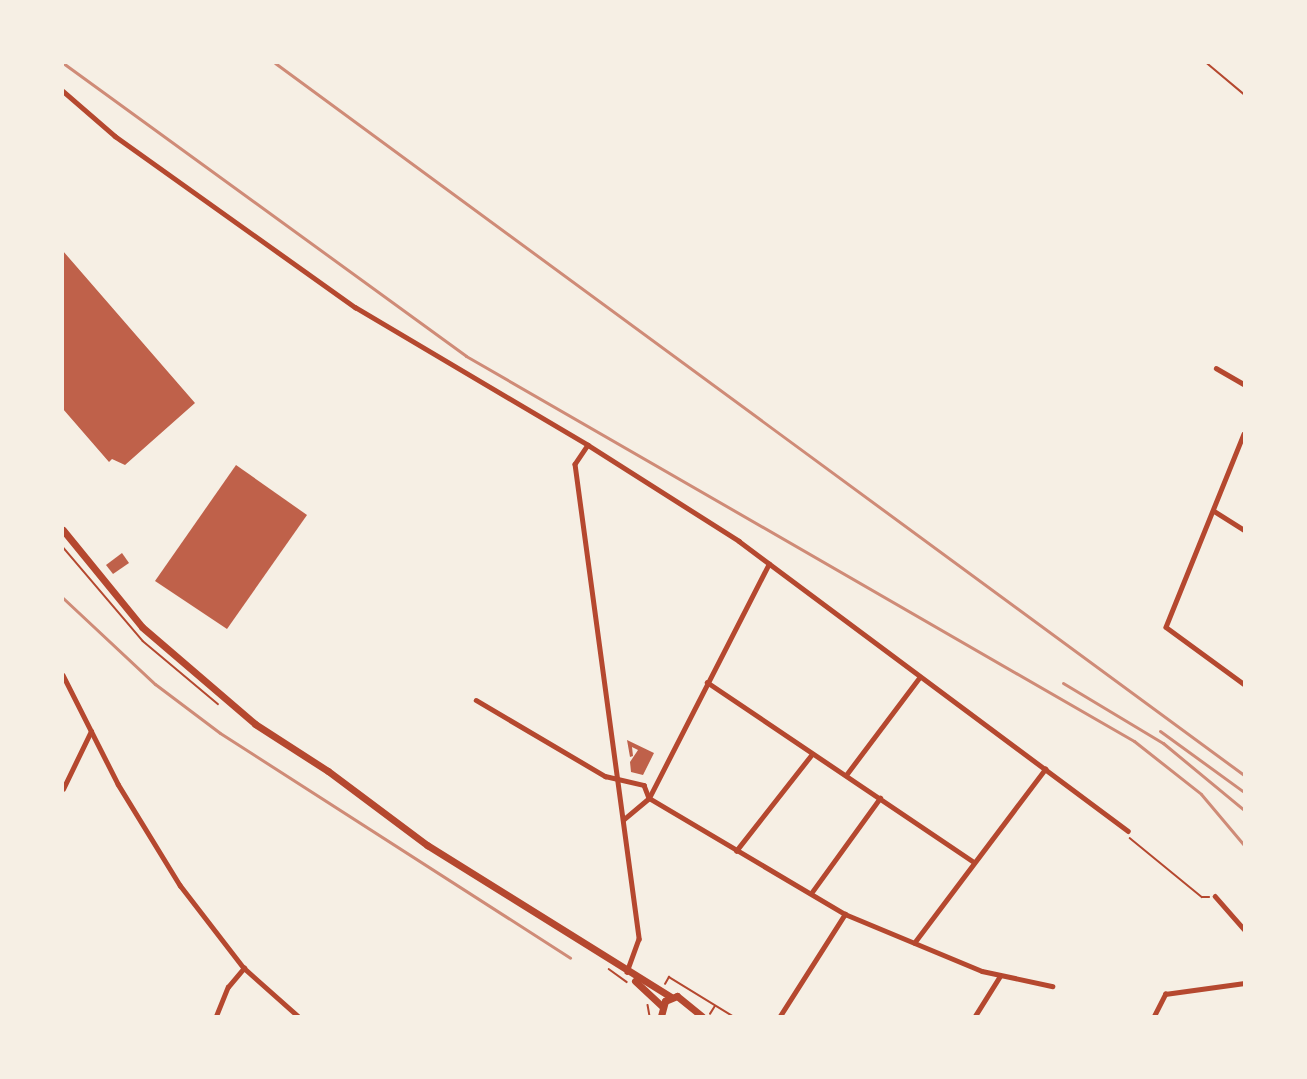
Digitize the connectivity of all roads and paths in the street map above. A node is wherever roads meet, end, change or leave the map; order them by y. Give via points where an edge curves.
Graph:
1 (1207, 63) edge
2 (63, 91) edge
3 (1244, 94) edge
4 (1216, 368) dead end
5 (1244, 384) edge
6 (1244, 434) edge
7 (588, 445) junction
8 (1214, 511) junction
9 (63, 530) edge
10 (1244, 530) edge
11 (63, 547) edge
12 (770, 564) junction
13 (136, 634) dead end
14 (63, 675) edge
15 (919, 678) junction
16 (707, 682) junction
17 (1244, 684) edge
18 (476, 700) dead end
19 (91, 731) junction
20 (812, 754) junction
21 (1045, 769) junction
22 (846, 775) junction
23 (619, 780) junction
24 (63, 789) edge
25 (649, 798) junction
26 (880, 798) junction
27 (624, 820) junction
28 (1128, 831) joint
29 (736, 851) junction
30 (974, 862) junction
31 (812, 892) junction
32 (1215, 896) joint
33 (844, 914) junction
34 (1244, 929) edge
35 (914, 943) junction
36 (244, 968) junction
37 (627, 973) junction
38 (1000, 976) junction
39 (669, 977) dead end
40 (1244, 983) edge
41 (1052, 986) dead end
42 (671, 997) junction
43 (648, 1005) dead end
44 (716, 1005) junction
45 (662, 1006) junction
46 (691, 1006) junction
47 (216, 1016) edge
48 (298, 1016) edge
49 (650, 1016) edge
50 (661, 1016) edge
51 (692, 1016) edge
52 (702, 1016) edge
53 (709, 1016) edge
54 (734, 1016) edge
55 (780, 1016) edge
56 (975, 1016) edge
57 (1154, 1016) edge

1 - 3 path
2 - 7 street via 115,136 346,301
4 - 5 street
6 - 8 street
7 - 12 street
7 - 23 street via 575,464
8 - 10 street
8 - 17 street via 1167,627
9 - 37 main road via 142,627 239,712 427,844
11 - 13 path
12 - 15 street
12 - 16 street
14 - 19 street
15 - 21 street
15 - 22 street
16 - 20 street
16 - 25 street
18 - 23 street via 605,776
19 - 24 street
19 - 36 street via 153,844 201,915
20 - 22 street
20 - 29 street
21 - 28 street
21 - 30 street
22 - 26 street
23 - 25 street via 644,785
23 - 27 street
25 - 27 street
25 - 29 street
26 - 30 street
26 - 31 street
27 - 37 street via 639,939
28 - 32 path via 1132,843 1202,897
29 - 31 street
30 - 35 street
31 - 33 street
32 - 34 street
33 - 35 street
33 - 55 street
35 - 38 street
36 - 47 street via 228,987
36 - 48 street
37 - 42 main road
37 - 45 main road
38 - 41 street
38 - 56 street
39 - 44 path
40 - 57 street via 1165,994
42 - 45 main road
42 - 46 main road via 683,998
43 - 49 path
44 - 53 path
44 - 54 path
45 - 50 main road
46 - 51 main road
46 - 52 main road

